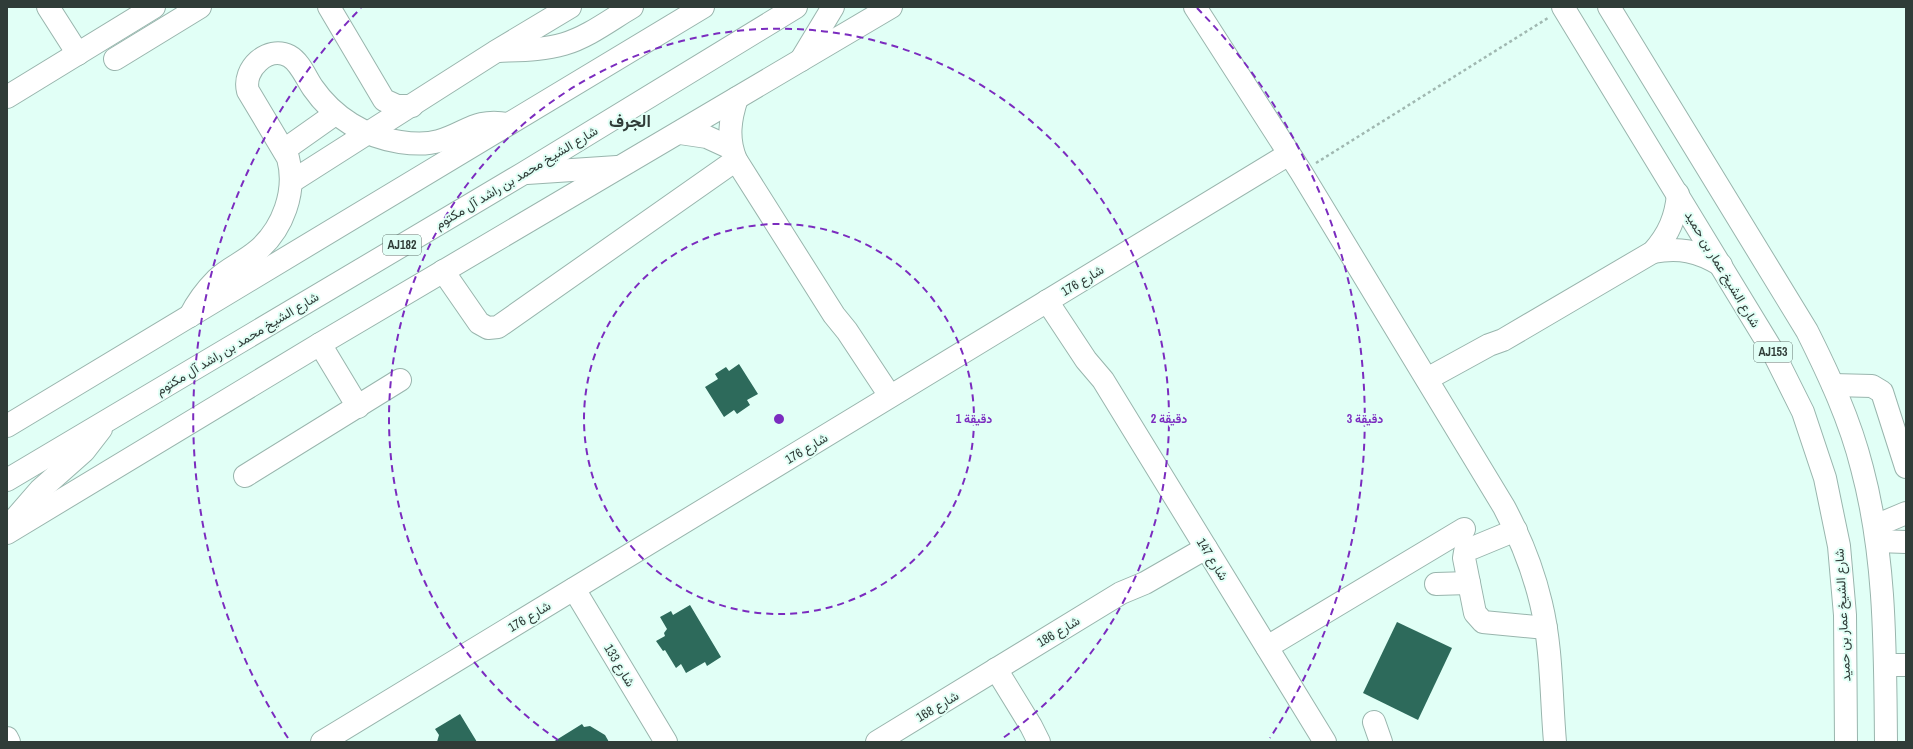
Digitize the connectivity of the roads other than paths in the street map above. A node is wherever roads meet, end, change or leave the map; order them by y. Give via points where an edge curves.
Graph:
1 (48, 7) edge
2 (154, 7) edge
3 (200, 7) edge
4 (329, 7) edge
5 (570, 7) edge
6 (632, 7) edge
7 (703, 7) edge
8 (796, 7) edge
9 (833, 7) edge
10 (891, 7) edge
11 (1195, 7) edge
12 (1563, 8) edge
13 (1611, 9) edge
14 (495, 52) junction
15 (78, 54) junction
16 (115, 59) dead end
17 (800, 60) junction
18 (7, 97) edge
19 (737, 98) junction
20 (412, 106) junction
21 (335, 114) junction
22 (508, 124) junction
23 (370, 133) junction
24 (680, 133) junction
25 (284, 150) junction
26 (734, 154) junction
27 (1289, 154) junction
28 (617, 168) junction
29 (524, 173) junction
30 (291, 182) junction
31 (1678, 194) junction
32 (1652, 252) junction
33 (1721, 265) junction
34 (443, 271) junction
35 (1052, 298) junction
36 (190, 316) junction
37 (320, 344) junction
38 (400, 380) dead end
39 (1833, 384) junction
40 (1430, 385) junction
41 (884, 400) junction
42 (358, 406) junction
43 (108, 419) junction
44 (7, 426) edge
45 (1906, 466) edge
46 (245, 476) dead end
47 (7, 480) edge
48 (1906, 513) edge
49 (7, 528) edge
50 (1464, 529) dead end
51 (1516, 530) junction
52 (7, 533) edge
53 (1876, 533) junction
54 (1202, 542) junction
55 (1906, 542) edge
56 (1469, 583) junction
57 (1436, 584) dead end
58 (574, 589) junction
59 (1546, 628) junction
60 (1267, 647) junction
61 (1884, 665) junction
62 (1906, 665) edge
63 (991, 672) junction
64 (345, 736) edge
65 (7, 738) edge
66 (1325, 741) edge
67 (1886, 741) edge
68 (9, 742) edge
69 (322, 742) edge
70 (666, 742) edge
71 (877, 742) edge
72 (1031, 742) edge
73 (1039, 742) edge
74 (1555, 742) edge
75 (1846, 742) edge

1 - 15 main road
2 - 15 main road
3 - 16 main road
4 - 20 main road via 384,100 397,106
5 - 14 main road
6 - 14 main road via 565,44
7 - 22 main road
8 - 29 main road, شارع الشيخ محمد بن راشد آل مكتوم / AJ182
9 - 17 main road
10 - 17 main road
11 - 27 main road
12 - 31 main road, شارع الشيخ عمار بن حميد / AJ153
13 - 39 main road, AJ153 via 1807,331
14 - 20 main road
15 - 18 main road
17 - 19 main road
19 - 24 main road
19 - 26 main road via 730,123
20 - 23 main road
21 - 23 main road
21 - 25 main road
21 - 25 main road via 290,57 278,53 258,62 248,72 248,91
22 - 23 main road via 481,123 440,141 424,144 399,142
22 - 36 main road
23 - 30 main road
24 - 26 main road via 707,137
24 - 28 main road
25 - 30 main road via 290,167
26 - 34 main road via 498,327 488,328 479,323
26 - 41 main road via 834,315 847,331
27 - 35 main road, شارع 176
27 - 40 main road
28 - 29 main road
28 - 34 main road
29 - 43 main road, شارع الشيخ محمد بن راشد آل مكتوم / AJ182
30 - 36 main road via 284,214 268,240 218,278
31 - 32 main road via 1671,225
31 - 33 main road, شارع الشيخ عمار بن حميد / AJ153
32 - 33 main road via 1681,249 1695,252
32 - 40 main road via 1504,340 1489,345
33 - 75 main road, شارع الشيخ عمار بن حميد / AJ153 via 1789,380 1825,478 1833,512 1843,581
34 - 37 main road
35 - 41 main road, شارع 176
35 - 54 main road, شارع 147 via 1092,355 1103,380
36 - 44 main road
37 - 42 main road
37 - 52 main road
38 - 42 main road
39 - 45 main road via 1872,386 1882,392
39 - 53 main road, AJ153 via 1862,468
40 - 51 main road
41 - 58 main road, شارع 176
42 - 46 main road
43 - 47 main road, شارع الشيخ محمد بن راشد آل مكتوم / AJ182
43 - 49 main road via 84,451 40,490
48 - 53 main road
50 - 60 main road
51 - 56 main road via 1467,550 1464,558
51 - 59 main road via 1534,578
53 - 55 main road
53 - 61 main road, AJ153 via 1882,584
54 - 60 main road, شارع 147
54 - 63 main road, شارع 186 via 1145,583 1120,593
56 - 57 main road
56 - 59 main road via 1475,613 1480,620
58 - 64 main road, شارع 176
58 - 70 main road, شارع 133
59 - 74 main road
60 - 66 main road, شارع 147
61 - 62 main road
61 - 67 main road, AJ153
63 - 71 main road, شارع 168
63 - 72 main road
63 - 73 main road via 1031,726
64 - 69 main road, شارع 176
65 - 68 main road

